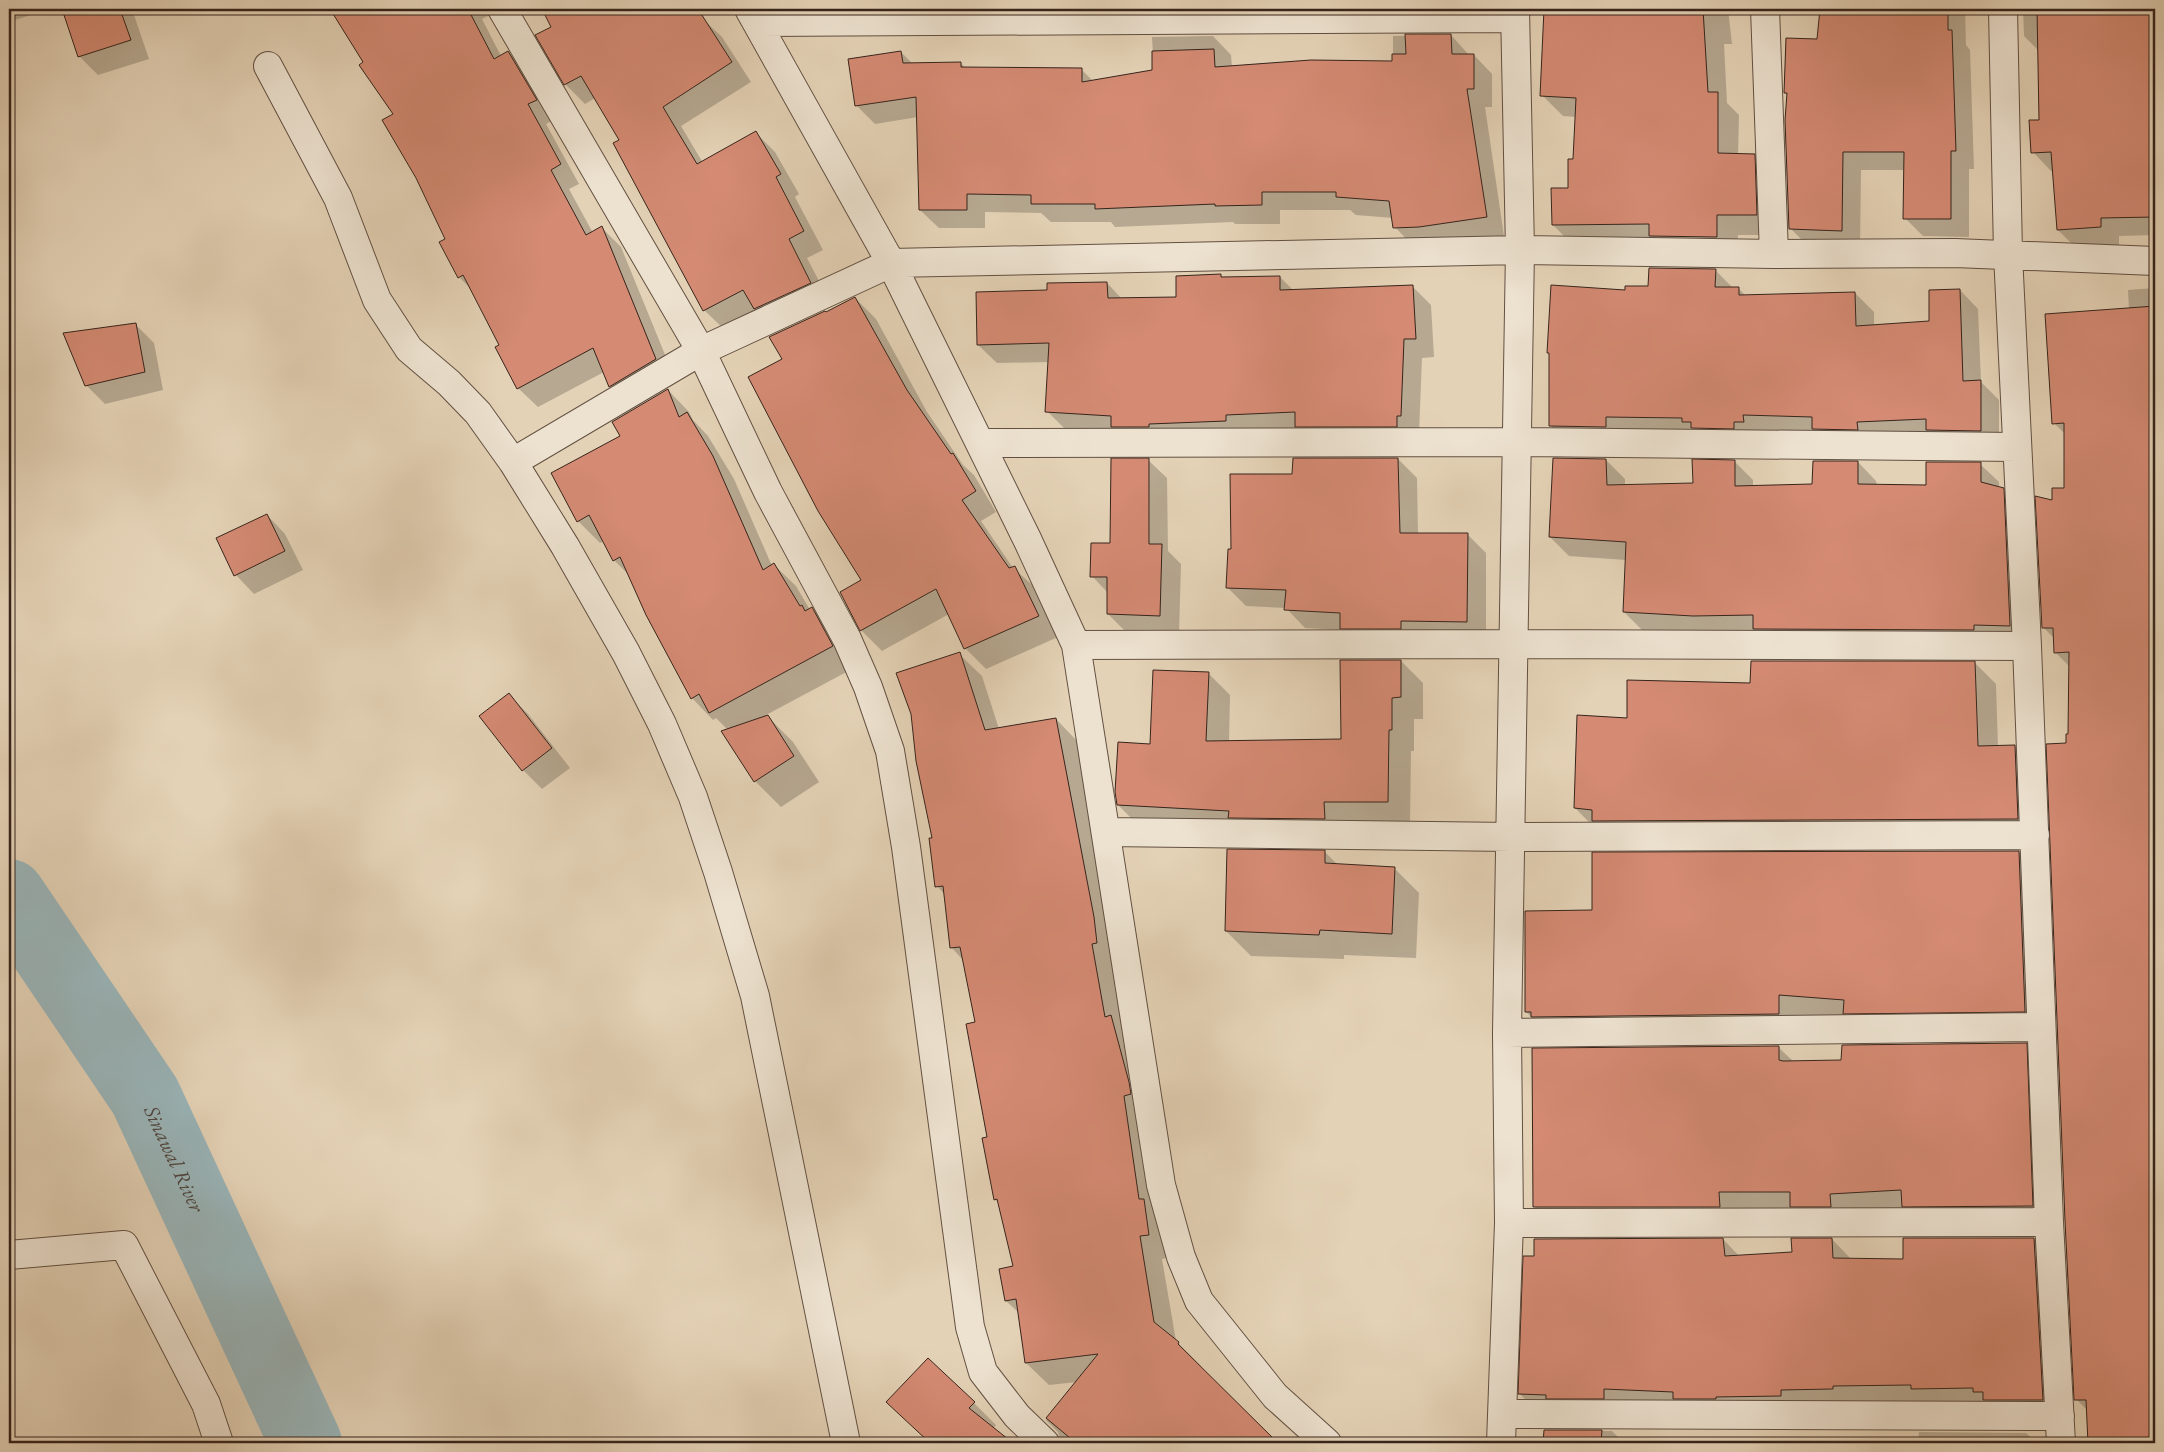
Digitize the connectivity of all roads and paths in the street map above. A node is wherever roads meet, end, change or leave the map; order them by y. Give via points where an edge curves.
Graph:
1 (502, 9) edge
2 (1764, 9) edge
3 (2003, 9) edge
4 (1515, 13) edge
5 (753, 16) edge
6 (268, 66) dead end
7 (1520, 250) junction
8 (1774, 254) junction
9 (2008, 254) junction
10 (2155, 261) edge
11 (891, 262) junction
12 (701, 351) junction
13 (1517, 442) junction
14 (980, 443) junction
15 (2016, 447) junction
16 (513, 462) junction
17 (1515, 644) junction
18 (1076, 645) junction
19 (2027, 646) junction
20 (1106, 832) junction
21 (2035, 835) junction
22 (1512, 837) junction
23 (2041, 1027) junction
24 (1507, 1033) junction
25 (2049, 1222) junction
26 (1509, 1223) junction
27 (9, 1255) edge
28 (1503, 1414) junction
29 (2060, 1416) junction
30 (219, 1443) edge
31 (846, 1443) edge
32 (1045, 1443) edge
33 (1327, 1443) edge
34 (1502, 1443) edge
35 (2061, 1443) edge

1 - 12 street
2 - 8 street
3 - 9 street
4 - 5 street
4 - 7 street
5 - 11 street
6 - 16 street via 338,198 378,300 390,321 409,349 478,413
7 - 8 street
7 - 11 street
7 - 13 street
8 - 9 street
9 - 10 street
9 - 15 street
11 - 12 street
11 - 14 street
12 - 16 street
12 - 32 street via 768,492 847,639 890,750 921,954 970,1327 983,1372 1016,1416
13 - 14 street
13 - 15 street
13 - 17 street
14 - 18 street
15 - 19 street
16 - 31 street via 626,653 662,724 693,798 755,996
17 - 18 street
17 - 19 street
17 - 22 street
18 - 20 street
19 - 21 street
20 - 22 street
20 - 33 street via 1161,1185 1181,1257 1199,1300 1223,1333 1252,1364 1275,1396
21 - 22 street
21 - 23 street
22 - 24 street
23 - 24 street
23 - 25 street
24 - 26 street
25 - 26 street
25 - 29 street
26 - 28 street
27 - 30 street via 124,1245 206,1404
28 - 29 street
28 - 34 street
29 - 35 street

